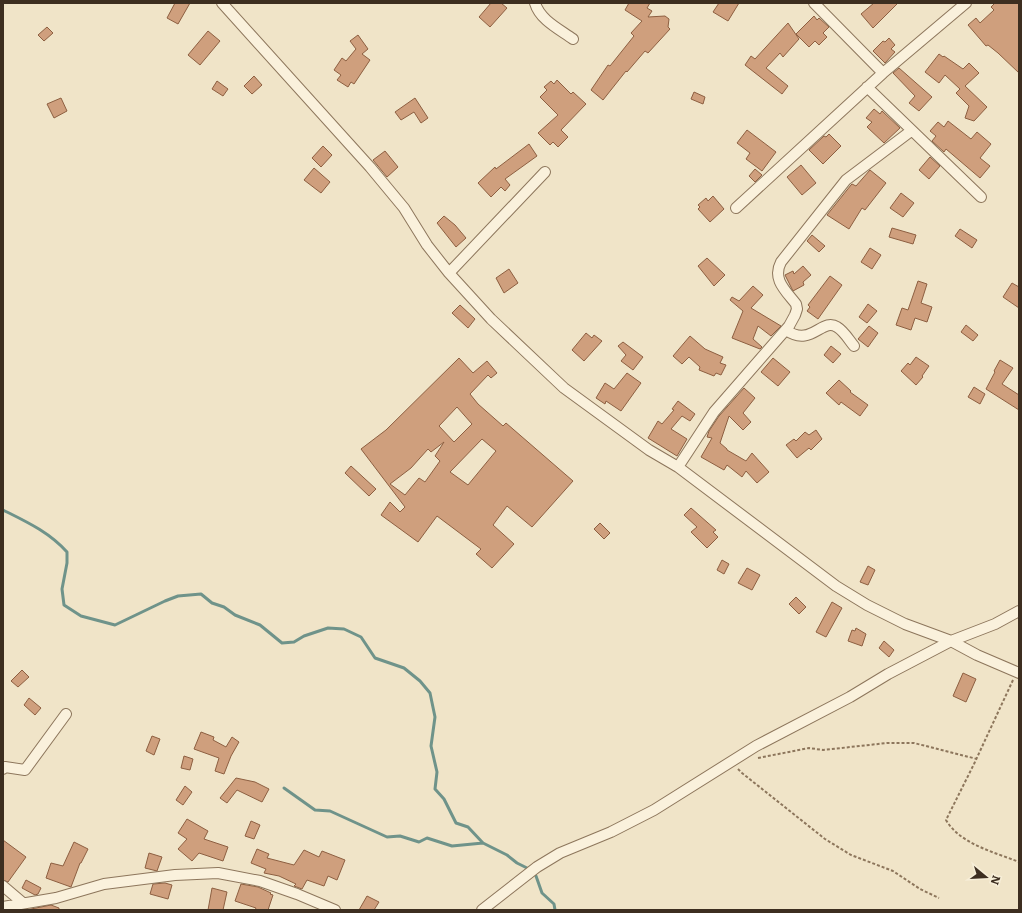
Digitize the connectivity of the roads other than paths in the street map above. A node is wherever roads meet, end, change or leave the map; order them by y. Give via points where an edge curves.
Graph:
1 (222, 3) edge
2 (536, 3) edge
3 (814, 3) edge
4 (966, 3) edge
5 (573, 38) dead end
6 (884, 73) junction
7 (867, 87) junction
8 (911, 131) junction
9 (545, 172) dead end
10 (981, 198) dead end
11 (736, 208) dead end
12 (450, 273) junction
13 (786, 330) junction
14 (854, 346) dead end
15 (678, 467) junction
16 (1019, 611) edge
17 (951, 641) junction
18 (1018, 672) edge
19 (66, 714) dead end
20 (3, 769) edge
21 (3, 886) edge
22 (23, 903) junction
23 (3, 907) edge
24 (335, 910) edge
25 (482, 910) edge

1 - 12 street via 380,179
2 - 5 street via 543,17
3 - 6 street
4 - 6 street
6 - 7 street
7 - 8 street
7 - 11 street
8 - 10 street
8 - 13 street via 846,180 781,262 777,276 797,309
9 - 12 street
12 - 15 street via 491,319 564,388 649,450
13 - 14 street via 794,336 801,337 830,325 837,326
13 - 15 street via 714,412
15 - 17 street via 836,586 905,624
16 - 17 street via 996,624
17 - 18 street
17 - 25 street via 756,746 654,810 611,832 560,853 537,867
19 - 20 street via 25,770 5,767
21 - 22 street
22 - 23 street
22 - 24 street via 56,898 104,884 175,875 218,873 260,881

